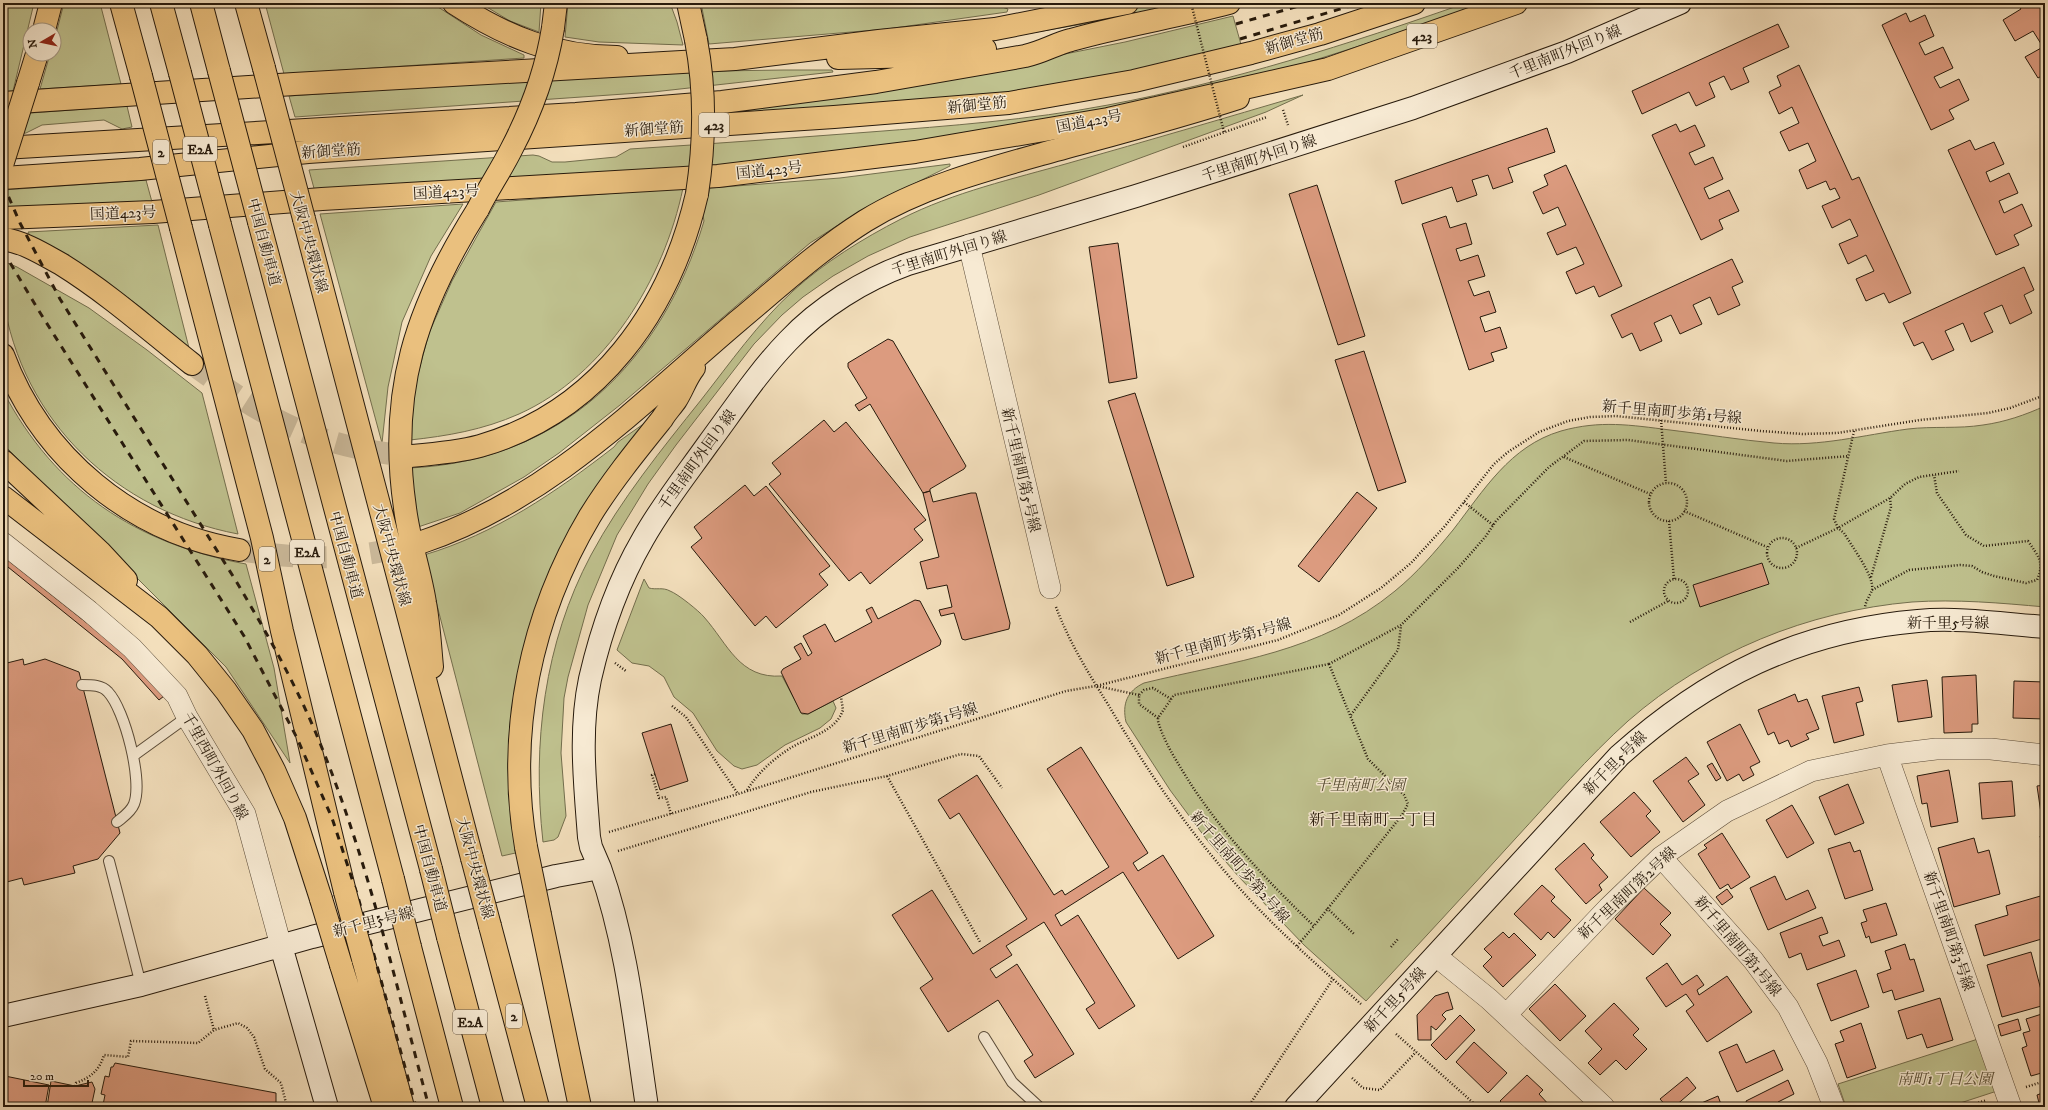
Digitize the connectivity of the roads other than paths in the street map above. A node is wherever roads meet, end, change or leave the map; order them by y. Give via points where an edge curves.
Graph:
1 (51, 3) edge
2 (121, 3) edge
3 (161, 3) edge
4 (201, 3) edge
5 (246, 3) edge
6 (454, 3) edge
7 (556, 3) edge
8 (688, 3) edge
9 (1127, 3) edge
10 (1229, 3) edge
11 (1414, 3) edge
12 (1516, 3) edge
13 (1680, 3) edge
14 (46, 22) edge
15 (1070, 40) junction
16 (735, 59) junction
17 (711, 60) junction
18 (35, 62) edge
19 (1328, 69) junction
20 (3, 103) edge
21 (3, 148) edge
22 (3, 162) edge
23 (3, 178) edge
24 (3, 218) edge
25 (3, 239) edge
26 (969, 245) junction
27 (726, 331) junction
28 (3, 355) edge
29 (192, 364) tunnel mouth
30 (411, 456) tunnel mouth
31 (3, 461) edge
32 (3, 497) edge
33 (422, 542) tunnel mouth
34 (3, 543) edge
35 (239, 550) tunnel mouth
36 (1050, 588) road end
37 (158, 617) junction
38 (2045, 627) edge
39 (82, 684) dead end
40 (187, 718) junction
41 (440, 740) junction
42 (2045, 755) edge
43 (133, 756) junction
44 (1888, 756) junction
45 (117, 822) dead end
46 (1661, 857) junction
47 (109, 861) dead end
48 (600, 868) junction
49 (281, 946) junction
50 (1436, 956) junction
51 (141, 985) junction
52 (4, 1014) edge
53 (1506, 1015) junction
54 (984, 1037) dead end
55 (327, 1107) edge
56 (385, 1107) edge
57 (403, 1107) edge
58 (452, 1107) edge
59 (493, 1107) edge
60 (538, 1107) edge
61 (580, 1107) edge
62 (647, 1107) edge
63 (1039, 1107) edge
64 (1296, 1107) edge
65 (1604, 1107) edge
66 (1834, 1107) edge
67 (2011, 1107) edge

1 - 14 main road
2 - 57 main road, 2, bridge via 262,538 345,892
3 - 58 main road, E2A, bridge
4 - 59 main road, 中国自動車道 / E2A, bridge
5 - 41 main road, 大阪中央環状線 / 2, bridge
6 - 17 main road via 508,34 562,53 593,57
7 - 41 main road, bridge via 545,67 533,103 512,150 441,276 417,331 408,363 400,416 400,459 405,508 425,603
8 - 30 main road, bridge via 703,87 702,163 686,234 653,306 633,338 593,383 562,409 513,434 468,449
9 - 16 main road via 995,30
10 - 15 main road, 新御堂筋 / 423
11 - 23 main road, 新御堂筋 / 423 via 1320,34 1171,73 1009,102 818,118 316,152 140,169
12 - 19 main road, 国道423号 / 423
13 - 26 street, 千里南町外回り線 via 1574,49 1455,94 1181,182
15 - 16 main road via 1040,40 964,52 902,57
15 - 21 main road, 新御堂筋 / 423 via 1042,52 925,74 722,102 576,114
16 - 17 main road
17 - 20 main road
18 - 22 main road, bridge
19 - 24 main road, 国道423号 / 423 via 1108,119 838,163 718,176 322,199 153,212
19 - 27 main road via 1188,114 971,175 904,200 867,220 828,246
25 - 29 main road via 38,252 89,282 124,307
26 - 36 street, 新千里南町第5号線
26 - 48 street, 千里南町外回り線 via 918,260 881,275 828,308 799,331 746,392 672,493 646,534 609,614 588,693 584,752 585,790 590,842
27 - 33 main road via 625,420 546,480 490,513
27 - 61 main road, bridge via 690,373 676,399 594,510 548,602 530,666 520,733 519,788 526,847
28 - 35 main road via 32,415 74,467 96,487 135,514 178,534 208,544
31 - 37 main road via 100,552
32 - 37 main road
34 - 40 street, 千里西町外回り線 via 132,648 172,690
37 - 56 main road, bridge via 197,655 226,691 262,745 274,770 295,818
38 - 50 street, 新千里5号線 via 1919,621 1862,629 1807,642 1757,661 1711,685 1656,723 1619,756
39 - 43 lane via 99,686 108,691 118,710
40 - 43 lane
40 - 49 street, 千里西町外回り線 via 245,814
41 - 60 main road, 大阪中央環状線 / 2, bridge
42 - 44 street, 新千里南町第2号線 via 1991,748 1936,749
43 - 45 lane via 136,777 134,804
44 - 46 street, 新千里南町第2号線 via 1811,771 1727,811
44 - 67 street, 新千里南町第3号線
46 - 53 street, 新千里南町第2号線 via 1608,908
46 - 66 street, 新千里南町第1号線 via 1753,960 1788,1006 1817,1063
47 - 51 lane
48 - 49 street, 新千里5号線 via 556,876
48 - 62 street via 617,924 631,997
49 - 51 street, 新千里5号線
49 - 55 street, 千里西町外回り線
50 - 53 street
50 - 64 street, 新千里5号線
51 - 52 street, 新千里5号線
53 - 65 street
54 - 63 lane via 1012,1082

